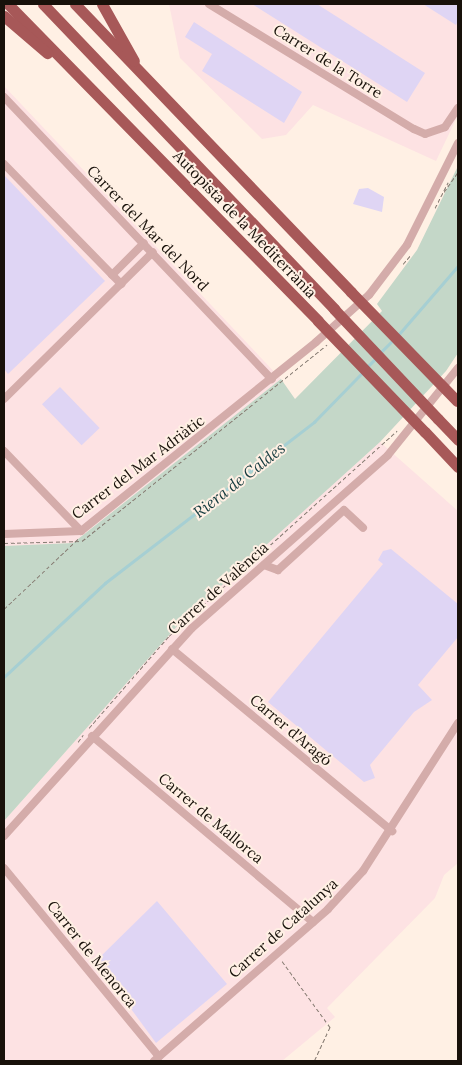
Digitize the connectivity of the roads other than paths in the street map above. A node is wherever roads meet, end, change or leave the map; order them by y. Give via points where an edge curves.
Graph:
1 (8, 4) edge
2 (43, 4) edge
3 (75, 4) edge
4 (103, 4) edge
5 (209, 4) edge
6 (4, 15) edge
7 (147, 82) junction
8 (96, 95) junction
9 (4, 97) edge
10 (458, 108) edge
11 (458, 143) edge
12 (4, 164) edge
13 (144, 243) junction
14 (153, 252) junction
15 (112, 275) junction
16 (121, 284) junction
17 (458, 368) edge
18 (272, 379) junction
19 (4, 399) edge
20 (457, 402) edge
21 (458, 440) edge
22 (4, 451) edge
23 (458, 467) edge
24 (363, 528) dead end
25 (81, 531) junction
26 (4, 534) edge
27 (264, 565) junction
28 (172, 649) junction
29 (458, 723) edge
30 (92, 736) junction
31 (392, 831) junction
32 (4, 836) edge
33 (4, 868) edge
34 (313, 922) junction
35 (156, 1059) edge

1 - 8 highway, Autopista de la Mediterrània
2 - 21 highway, Autopista de la Mediterrània, bridge
3 - 7 highway
4 - 7 highway
5 - 10 street, Carrer de la Torre via 414,129 435,132 445,127
6 - 8 highway
7 - 20 highway, bridge
8 - 23 highway, Autopista de la Mediterrània, bridge
9 - 13 street, Carrer del Mar del Nord
11 - 18 street, Carrer del Mar Adriàtic via 407,245 369,295
12 - 15 street
13 - 14 street, Carrer del Mar del Nord
13 - 15 street
14 - 16 street
14 - 18 street, Carrer del Mar del Nord
15 - 16 street
16 - 19 street
17 - 27 street, Carrer de València via 388,455
18 - 25 street, Carrer del Mar Adriàtic
22 - 25 street
24 - 27 street via 344,510 278,570
25 - 26 street, Carrer del Mar Adriàtic
27 - 28 street, Carrer de València
28 - 30 street, Carrer de València
28 - 31 street, Carrer d'Aragó
29 - 31 street, Carrer de Catalunya
30 - 32 street, Carrer de València
30 - 34 street, Carrer de Mallorca
31 - 34 street, Carrer de Catalunya via 375,857
33 - 35 street, Carrer de Menorca
34 - 35 street, Carrer de Catalunya

